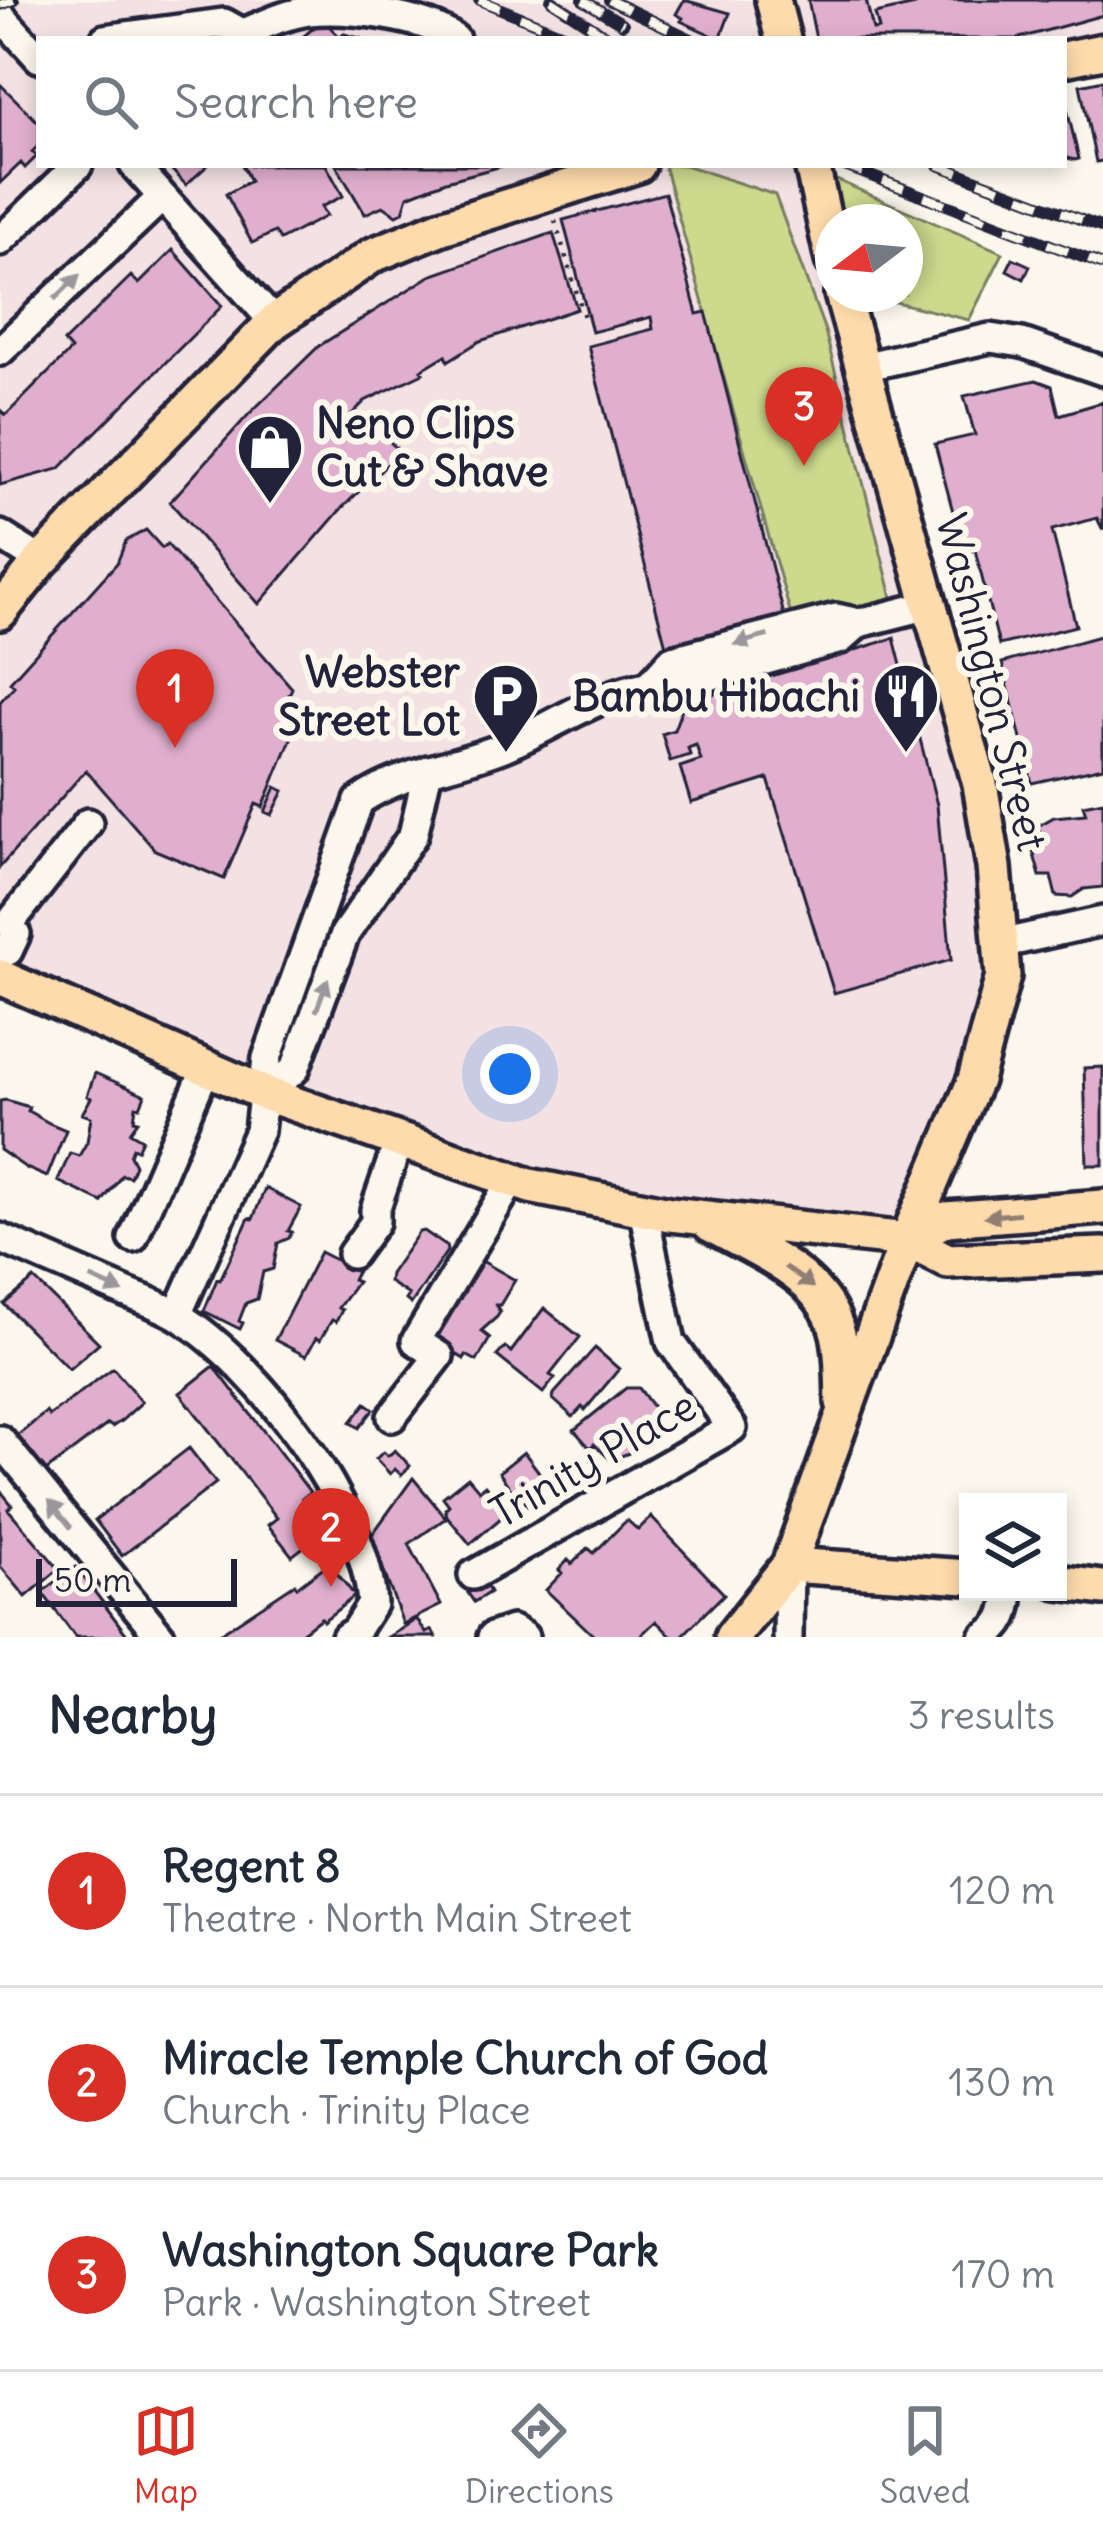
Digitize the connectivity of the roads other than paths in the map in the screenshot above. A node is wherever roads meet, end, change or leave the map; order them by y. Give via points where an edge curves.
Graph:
1 (773, 0) edge
2 (4, 28) edge
3 (127, 36) edge
4 (249, 36) edge
5 (450, 36) edge
6 (782, 36) edge
7 (1103, 51) edge
8 (36, 55) edge
9 (1067, 58) edge
10 (74, 168) edge
11 (137, 168) edge
12 (629, 168) edge
13 (813, 168) edge
14 (162, 196) junction
15 (821, 204) edge
16 (0, 241) edge
17 (847, 312) edge
18 (274, 322) junction
19 (0, 351) edge
20 (863, 367) junction
21 (1103, 371) edge
22 (0, 536) edge
23 (41, 562) junction
24 (930, 605) junction
25 (0, 612) edge
26 (428, 770) junction
27 (88, 823) dead end
28 (1103, 921) edge
29 (5, 923) edge
30 (1000, 944) junction
31 (0, 952) edge
32 (0, 977) edge
33 (206, 1068) junction
34 (266, 1094) junction
35 (400, 1140) junction
36 (512, 1180) junction
37 (1103, 1207) edge
38 (644, 1209) junction
39 (698, 1217) junction
40 (0, 1238) edge
41 (134, 1238) dead end
42 (907, 1240) junction
43 (352, 1254) dead end
44 (1103, 1255) edge
45 (177, 1315) junction
46 (844, 1414) junction
47 (392, 1418) dead end
48 (0, 1440) edge
49 (789, 1565) junction
50 (473, 1575) dead end
51 (959, 1576) edge
52 (1067, 1583) edge
53 (1103, 1588) edge
54 (1008, 1601) edge
55 (161, 1637) edge
56 (346, 1637) edge
57 (492, 1637) edge
58 (524, 1637) edge
59 (732, 1637) edge
60 (788, 1637) edge
61 (983, 1637) edge

1 - 6 main road
2 - 8 street
3 - 4 street via 224,23
4 - 5 street via 312,10 424,22
7 - 9 main road
10 - 16 street
11 - 14 street
12 - 18 main road via 373,255
13 - 15 main road
14 - 18 street
19 -> 14 street
17 - 20 main road, Washington Street
18 - 23 main road
20 - 21 street via 990,338
20 - 24 main road, Washington Street
22 - 23 street
23 - 25 main road
24 - 26 street via 677,685 652,682 505,747
24 - 30 main road, Washington Street via 980,784
34 -> 26 street via 295,1069 345,934 413,835
26 - 34 street via 359,800 267,1058
27 - 29 street
28 - 30 street
29 - 31 street via 16,934
30 - 42 main road, Washington Street via 1003,976 975,1080
32 - 33 main road
33 - 34 main road
33 - 41 street
34 - 35 main road
34 - 45 street via 259,1131
35 - 36 main road
35 - 43 street via 375,1222
36 - 38 main road
36 - 47 street via 416,1341 439,1356
37 -> 42 main road via 946,1219
38 - 39 main road
38 - 50 street, Trinity Place via 671,1342 731,1429
39 - 42 main road
39 -> 46 main road via 798,1274 822,1297 839,1337
40 -> 45 street
42 - 44 main road via 948,1261
42 - 46 main road, Washington Street
45 - 56 street via 250,1376 335,1495 364,1556 372,1604
46 - 49 main road, Washington Street
55 -> 48 street
49 - 51 main road
49 - 59 main road, Washington Street
49 - 60 street
52 - 53 main road
54 - 61 street via 999,1628
57 - 58 street via 512,1630

